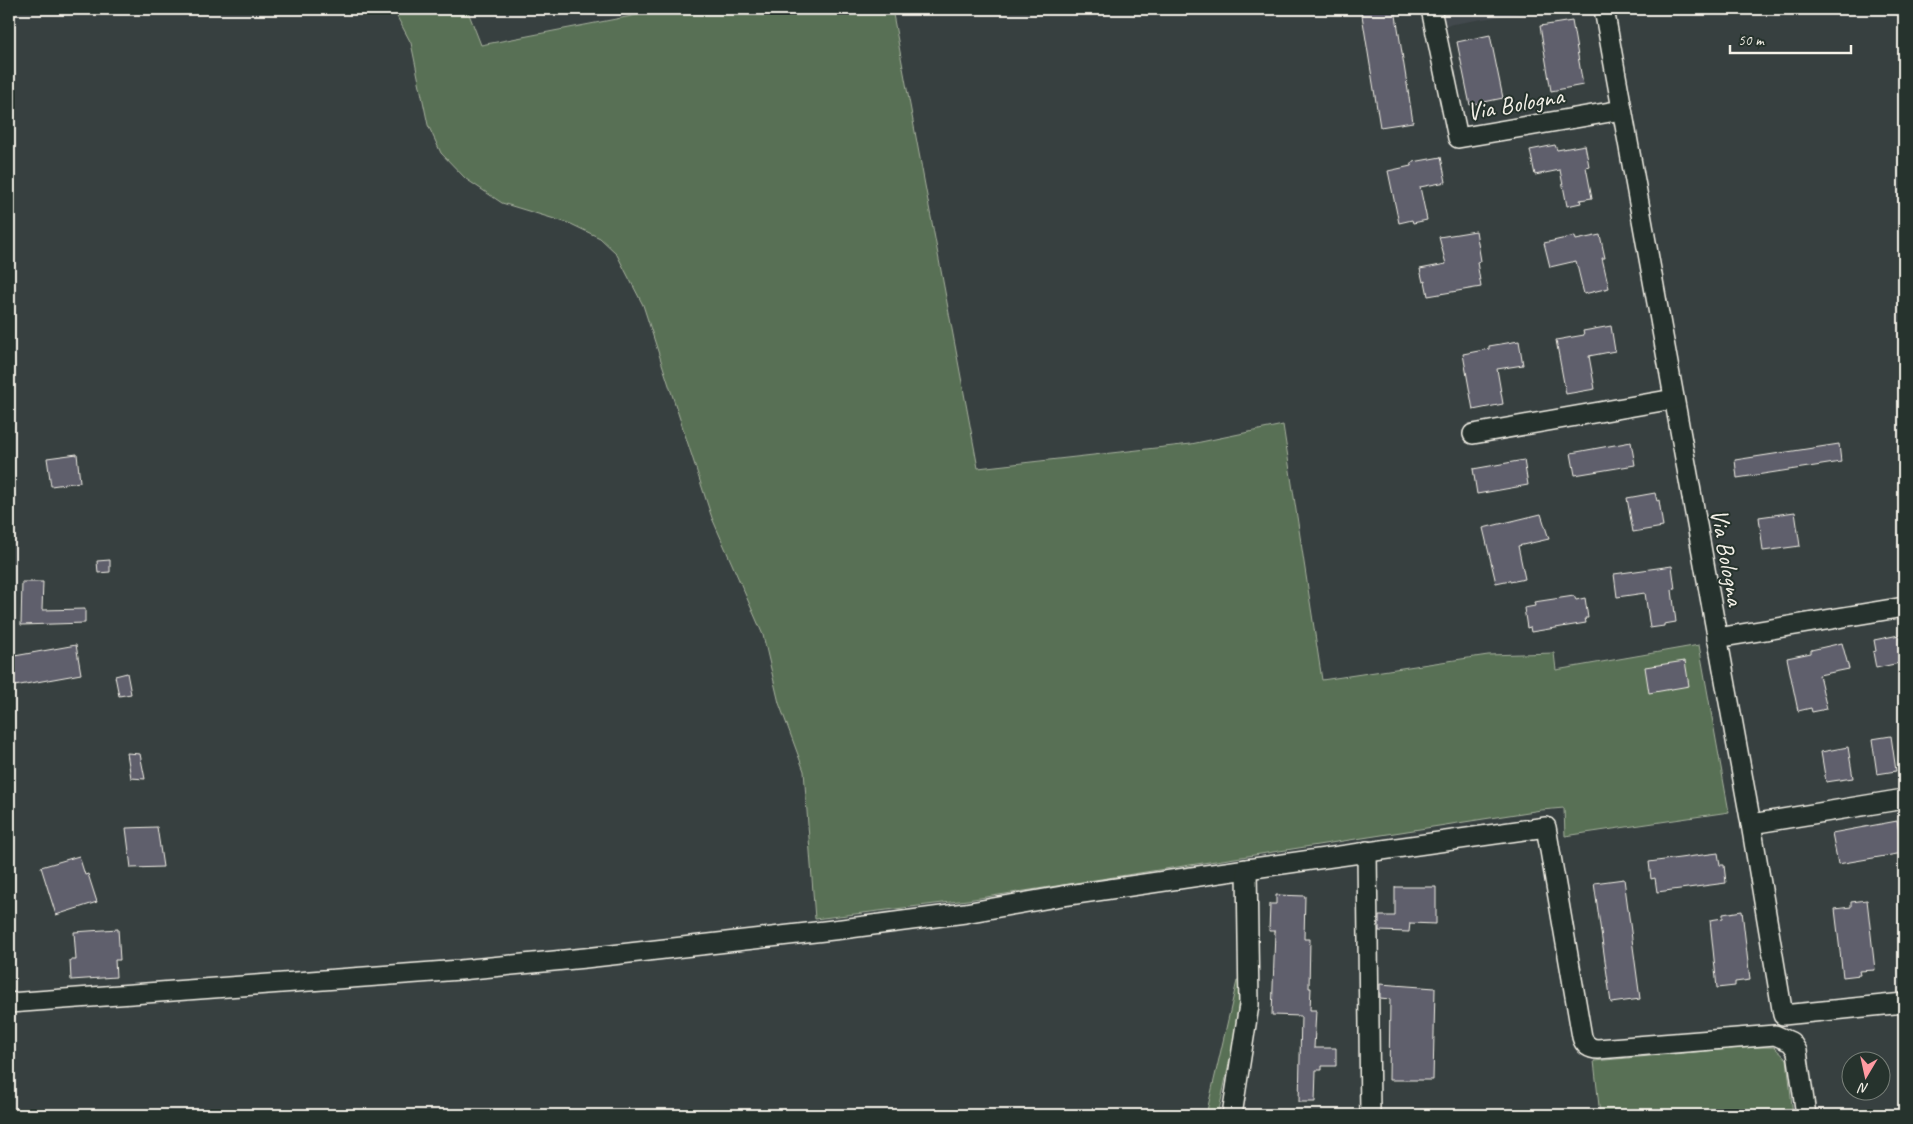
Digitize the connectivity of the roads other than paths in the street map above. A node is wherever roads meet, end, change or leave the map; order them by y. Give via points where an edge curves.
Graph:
1 (1431, 9) edge
2 (1604, 9) edge
3 (1622, 110) junction
4 (1674, 399) junction
5 (1473, 434) dead end
6 (1904, 607) edge
7 (1718, 638) junction
8 (1904, 799) edge
9 (1751, 824) junction
10 (1367, 851) junction
11 (1247, 869) junction
12 (1904, 1003) edge
13 (9, 1004) edge
14 (1232, 1115) edge
15 (1370, 1115) edge
16 (1806, 1115) edge

1 - 3 street, Via Bologna via 1458,138
2 - 3 street, Via Bologna
3 - 4 street, Via Bologna
4 - 5 street
4 - 7 street, Via Bologna
6 - 7 street
7 - 9 street, Via Bologna
8 - 9 street
9 - 12 street, Via Bologna via 1783,1015
10 - 11 street
10 - 15 street
10 - 16 street via 1546,827 1585,1044 1598,1049 1775,1035 1791,1042 1797,1051
11 - 13 street via 956,914 595,957
11 - 14 street via 1248,1005

